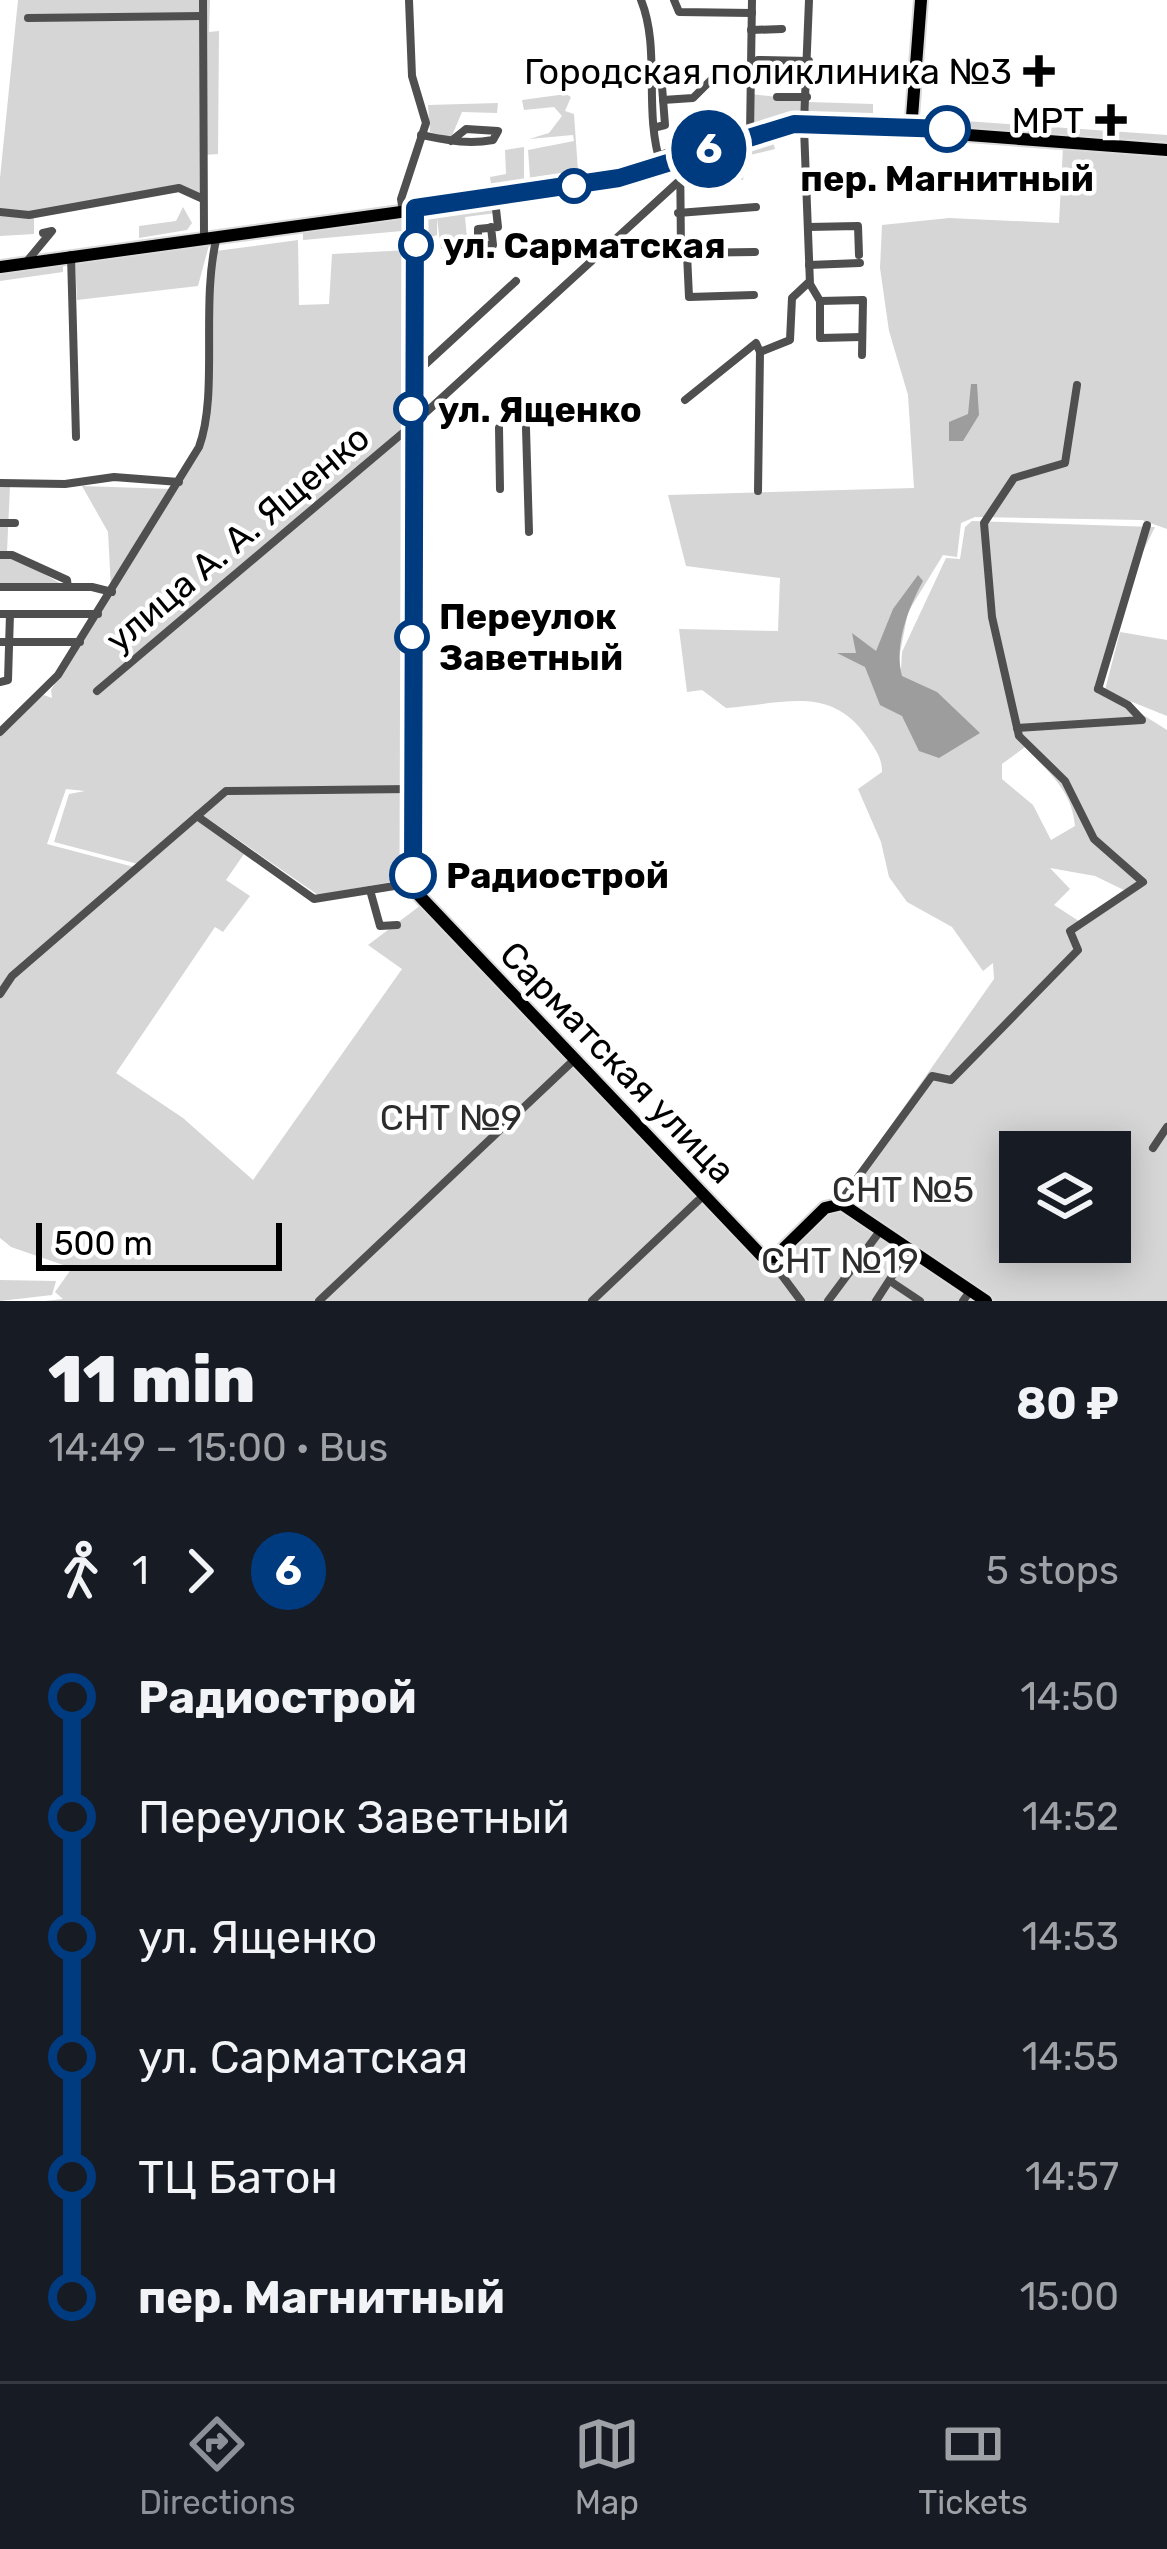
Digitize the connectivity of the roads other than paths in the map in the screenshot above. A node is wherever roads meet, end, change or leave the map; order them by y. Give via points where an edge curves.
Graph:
1 (203, 0) edge
2 (409, 0) edge
3 (641, 0) edge
4 (713, 0) edge
5 (752, 0) edge
6 (809, 0) edge
7 (920, 0) edge
8 (670, 1) edge
9 (713, 12) junction
10 (752, 13) junction
11 (203, 16) junction
12 (28, 18) dead end
13 (782, 29) dead end
14 (751, 30) junction
15 (758, 60) dead end
16 (808, 61) junction
17 (712, 80) dead end
18 (662, 86) dead end
19 (776, 97) dead end
20 (806, 97) junction
21 (663, 100) junction
22 (804, 125) junction
23 (657, 128) junction
24 (911, 129) junction
25 (422, 134) junction
26 (750, 134) junction
27 (451, 141) junction
28 (1167, 147) edge
29 (681, 156) junction
30 (660, 161) junction
31 (678, 182) junction
32 (582, 186) junction
33 (202, 199) junction
34 (495, 200) junction
35 (756, 207) dead end
36 (407, 208) junction
37 (0, 212) edge
38 (678, 213) junction
39 (491, 227) dead end
40 (808, 227) junction
41 (44, 233) dead end
42 (213, 235) junction
43 (755, 252) dead end
44 (687, 254) junction
45 (71, 255) junction
46 (28, 260) junction
47 (0, 265) edge
48 (809, 265) junction
49 (516, 281) dead end
50 (809, 282) junction
51 (754, 295) dead end
52 (820, 301) junction
53 (862, 337) junction
54 (760, 352) junction
55 (862, 355) dead end
56 (411, 377) junction
57 (1077, 385) dead end
58 (685, 400) dead end
59 (411, 426) junction
60 (499, 428) dead end
61 (526, 428) dead end
62 (76, 437) dead end
63 (178, 482) junction
64 (0, 483) edge
65 (500, 489) dead end
66 (758, 491) dead end
67 (0, 523) edge
68 (15, 523) dead end
69 (1148, 524) dead end
70 (529, 532) dead end
71 (0, 555) edge
72 (0, 587) edge
73 (68, 587) junction
74 (112, 592) junction
75 (5, 614) edge
76 (98, 614) junction
77 (4, 642) edge
78 (80, 642) junction
79 (3, 682) edge
80 (97, 692) dead end
81 (1017, 728) junction
82 (0, 732) edge
83 (410, 789) dead end
84 (197, 816) junction
85 (413, 883) junction
86 (370, 890) junction
87 (397, 925) dead end
88 (0, 994) edge
89 (575, 1059) junction
90 (1167, 1127) edge
91 (1153, 1148) dead end
92 (704, 1196) junction
93 (838, 1204) junction
94 (880, 1231) junction
95 (909, 1250) junction
96 (769, 1258) junction
97 (890, 1281) junction
98 (966, 1296) edge
99 (319, 1301) edge
100 (592, 1301) edge
101 (801, 1301) edge
102 (827, 1301) edge
103 (876, 1301) edge
104 (920, 1301) edge
105 (986, 1301) edge

1 - 11 street
2 - 25 street via 412,76 426,112
3 - 23 street
4 - 9 street
5 - 10 street
6 - 16 street
7 - 24 main road
8 - 9 street via 679,12
9 - 10 street
10 - 14 street
11 - 12 street
11 - 33 street
13 - 14 street
14 - 26 street
15 - 16 street
16 - 20 street
17 - 21 street via 693,98
18 - 21 street
19 - 20 street
20 - 22 street
21 - 23 street via 664,125
22 - 24 main road
22 - 26 main road
22 - 29 main road
22 - 40 street
23 - 30 street
24 - 28 main road
25 - 27 street
25 - 36 street
26 - 29 main road
27 - 27 street via 487,142 498,130 466,129
29 - 30 main road
29 - 31 street
29 - 32 main road
30 - 32 main road
31 - 38 street
31 - 59 street, улица А. А. Ященко
32 - 34 main road
32 - 36 main road
33 - 37 street via 179,188
33 - 42 street
34 - 36 main road
34 - 39 street via 498,227
35 - 38 street
36 - 42 main road
36 - 42 main road
36 - 56 main road
38 - 44 street
40 - 48 street
40 - 48 street via 858,226 860,259
41 - 46 street via 52,231
42 - 45 main road
42 - 63 street via 204,430
43 - 44 street
44 - 51 street via 689,297
45 - 46 main road
45 - 47 main road
45 - 62 street
46 - 47 main road
48 - 50 street
49 - 56 street
50 - 52 street
50 - 54 street via 792,298 790,340
52 - 53 street via 820,338
52 - 53 street via 863,300
53 - 55 street
54 - 58 street via 756,343
54 - 66 street
56 - 59 main road
57 - 81 street via 1065,463 1014,478 984,523 992,614
59 - 80 street, улица А. А. Ященко
59 - 85 main road
60 - 65 street
61 - 70 street
63 - 64 street
63 - 74 street
67 - 68 street
69 - 81 street via 1098,691 1142,720
71 - 73 street
72 - 73 street
73 - 74 street
74 - 76 street
75 - 76 street
75 - 77 street
76 - 78 street
77 - 78 street
77 - 79 street
78 - 82 street via 50,686
81 - 93 street via 1071,790 1094,839 1143,882 1070,931 1078,950 951,1080 932,1076
83 - 84 street via 226,791
84 - 86 street via 314,899
84 - 88 street
85 - 86 street
85 - 89 main road, Сарматская улица
86 - 87 street via 380,926
89 - 92 main road, Сарматская улица
89 - 99 street
90 - 91 street
92 - 96 main road, Сарматская улица
92 - 100 street
93 - 94 main road
93 - 96 main road
94 - 95 main road
94 - 102 street
95 - 97 street
95 - 98 main road
96 - 101 street
97 - 103 street
97 - 104 street
98 - 105 main road

